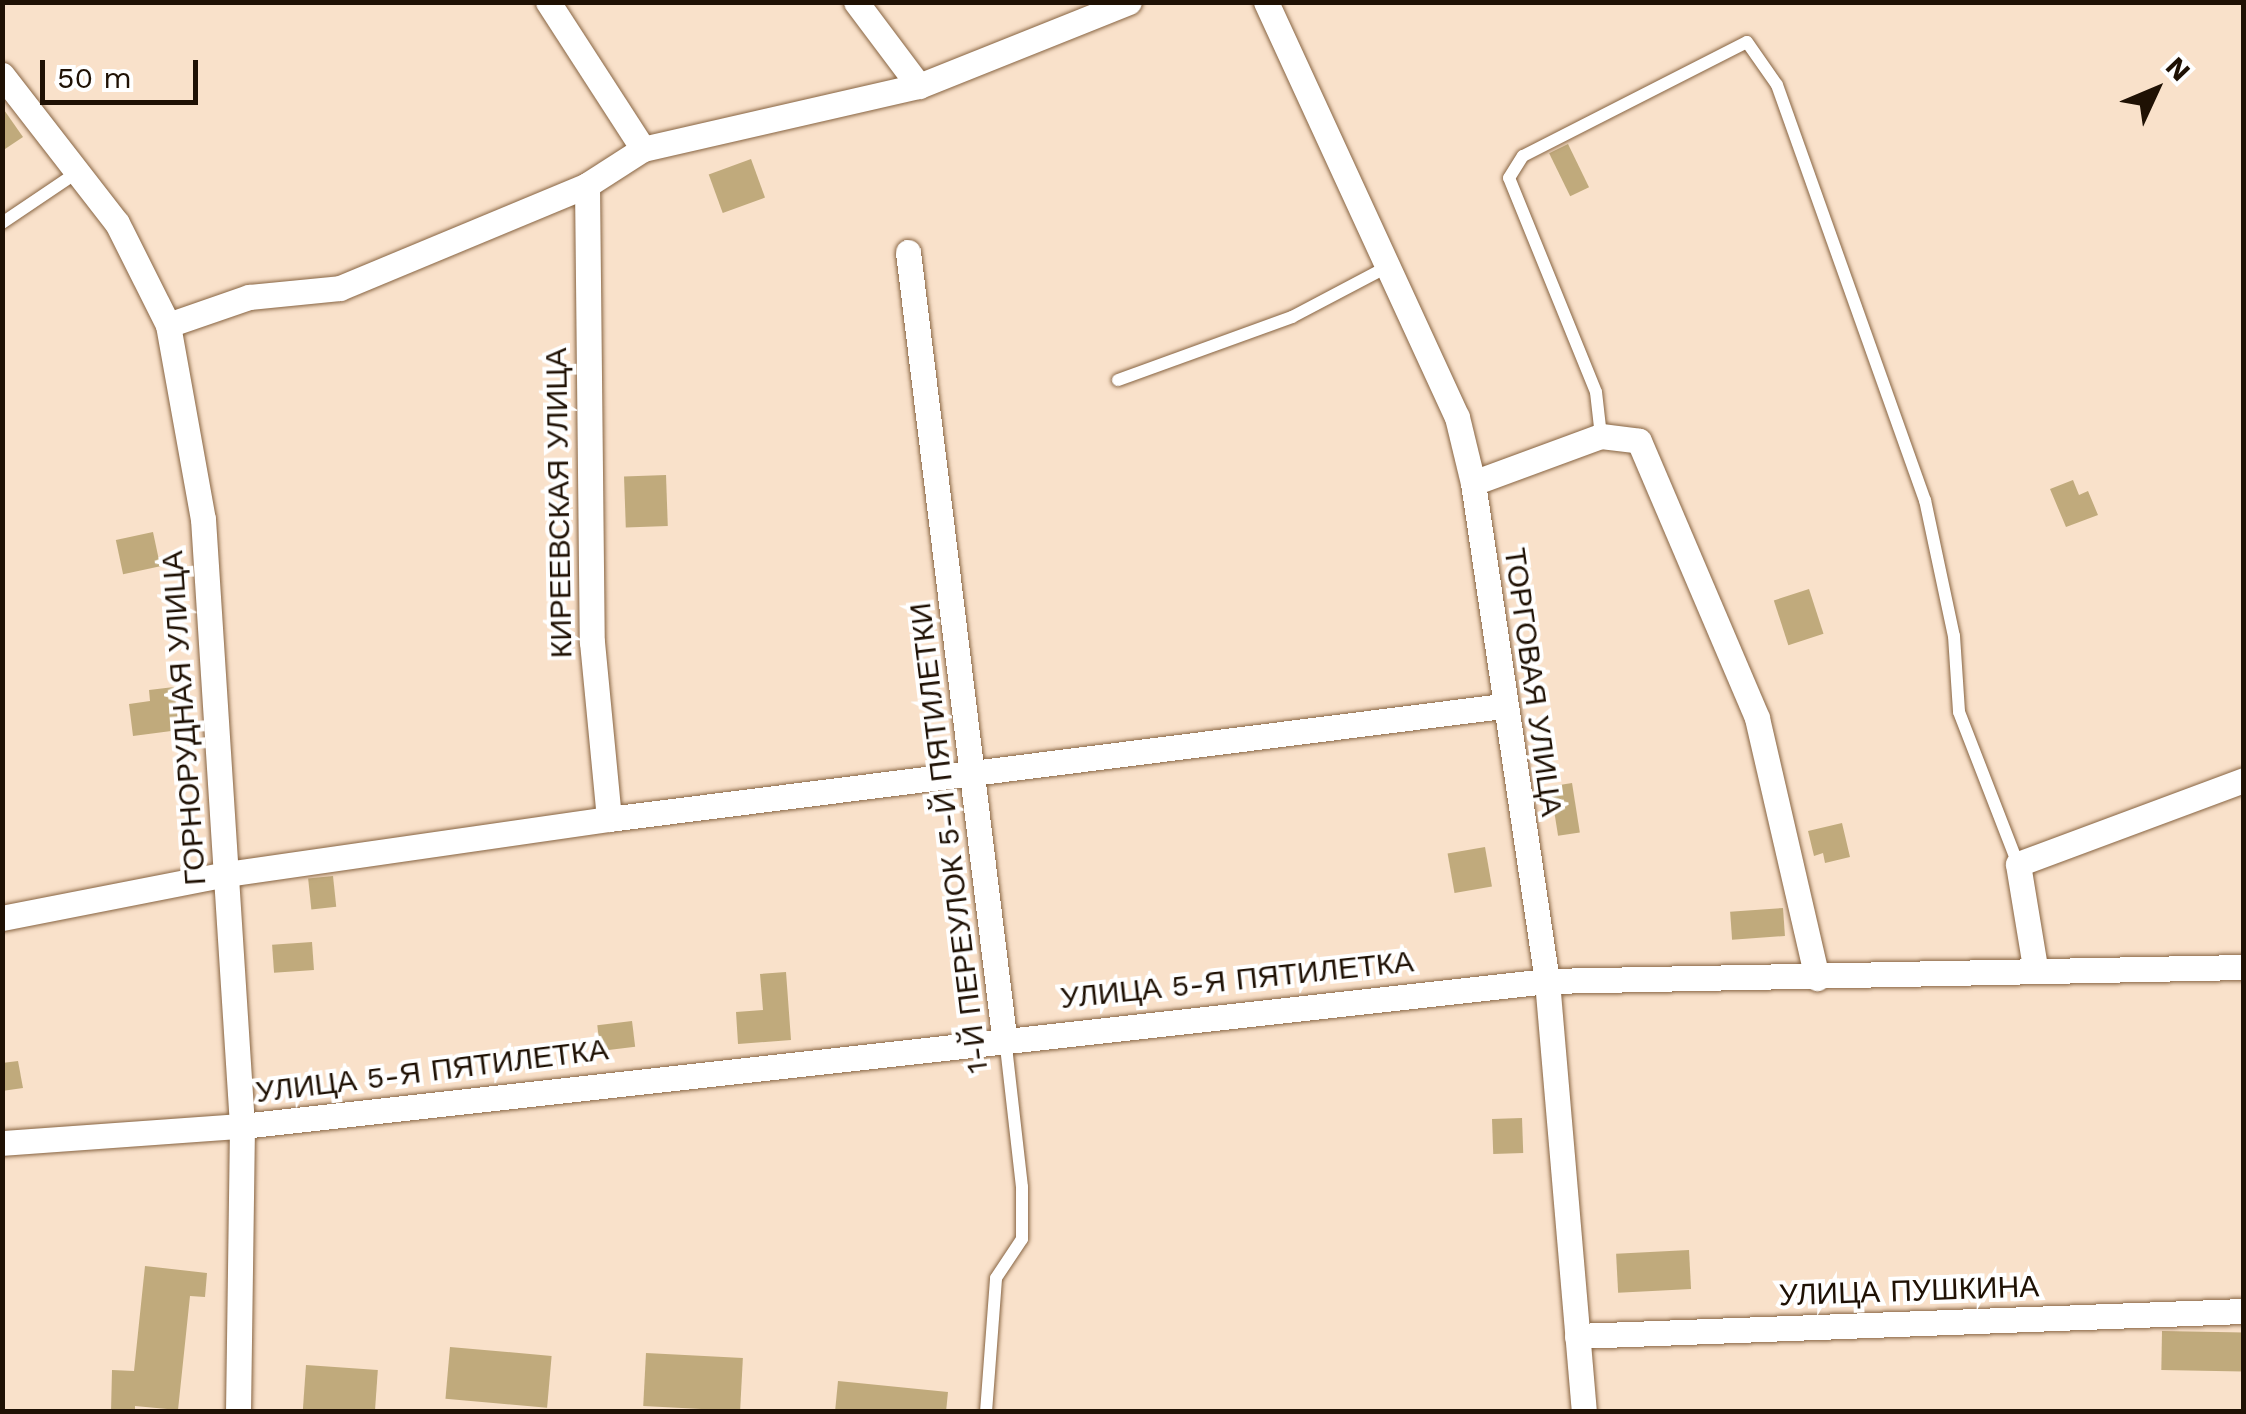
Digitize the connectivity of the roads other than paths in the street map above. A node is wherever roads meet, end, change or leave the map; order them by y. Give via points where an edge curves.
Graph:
1 (548, 2) edge
2 (856, 2) edge
3 (1128, 2) edge
4 (1266, 2) edge
5 (2, 75) edge
6 (919, 86) junction
7 (643, 148) junction
8 (79, 172) junction
9 (587, 185) junction
10 (2, 223) edge
11 (908, 252) dead end
12 (1386, 267) junction
13 (168, 325) junction
14 (1118, 380) dead end
15 (1600, 436) junction
16 (1473, 483) junction
17 (1502, 706) junction
18 (972, 776) junction
19 (2244, 780) edge
20 (609, 820) junction
21 (2018, 864) junction
22 (226, 874) junction
23 (2, 918) edge
24 (2035, 967) junction
25 (2244, 967) edge
26 (1817, 978) junction
27 (1546, 981) junction
28 (1004, 1036) junction
29 (242, 1126) junction
30 (2, 1143) edge
31 (2244, 1311) edge
32 (1577, 1336) junction
33 (238, 1412) edge
34 (986, 1412) edge
35 (1584, 1412) edge

1 - 7 street
2 - 6 street
3 - 6 street
4 - 12 street, ТОРГОВАЯ УЛИЦА
5 - 8 street, ГОРНОРУДНАЯ УЛИЦА
6 - 7 street
7 - 9 street
8 - 10 lane
8 - 13 street, ГОРНОРУДНАЯ УЛИЦА via 117,223
9 - 13 street via 340,288 249,298
9 - 20 street, КИРЕЕВСКАЯ УЛИЦА via 592,642
11 - 18 street, 1-Й ПЕРЕУЛОК 5-Й ПЯТИЛЕТКИ
12 - 14 lane via 1292,317
12 - 16 street, ТОРГОВАЯ УЛИЦА via 1458,417
13 - 22 street, ГОРНОРУДНАЯ УЛИЦА via 204,518
15 - 16 street
15 - 21 lane via 1596,392 1509,178 1524,156 1747,42 1777,85 1926,500 1954,636 1959,712
15 - 26 street via 1639,441 1721,625 1757,718
16 - 17 street, ТОРГОВАЯ УЛИЦА
17 - 18 street
17 - 27 street, ТОРГОВАЯ УЛИЦА
18 - 20 street
18 - 28 street, 1-Й ПЕРЕУЛОК 5-Й ПЯТИЛЕТКИ
19 - 21 street
20 - 22 street
21 - 24 street
22 - 23 street
22 - 29 street, ГОРНОРУДНАЯ УЛИЦА
24 - 25 street, УЛИЦА 5-Я ПЯТИЛЕТКА
24 - 26 street, УЛИЦА 5-Я ПЯТИЛЕТКА
26 - 27 street, УЛИЦА 5-Я ПЯТИЛЕТКА
27 - 28 street, УЛИЦА 5-Я ПЯТИЛЕТКА
27 - 32 street, ТОРГОВАЯ УЛИЦА
28 - 29 street, УЛИЦА 5-Я ПЯТИЛЕТКА
28 - 34 lane, 1-Й ПЕРЕУЛОК 5-Й ПЯТИЛЕТКИ via 1022,1239 996,1278
29 - 30 street, УЛИЦА 5-Я ПЯТИЛЕТКА
29 - 33 street, ГОРНОРУДНАЯ УЛИЦА
31 - 32 street, УЛИЦА ПУШКИНА
32 - 35 street, ТОРГОВАЯ УЛИЦА

